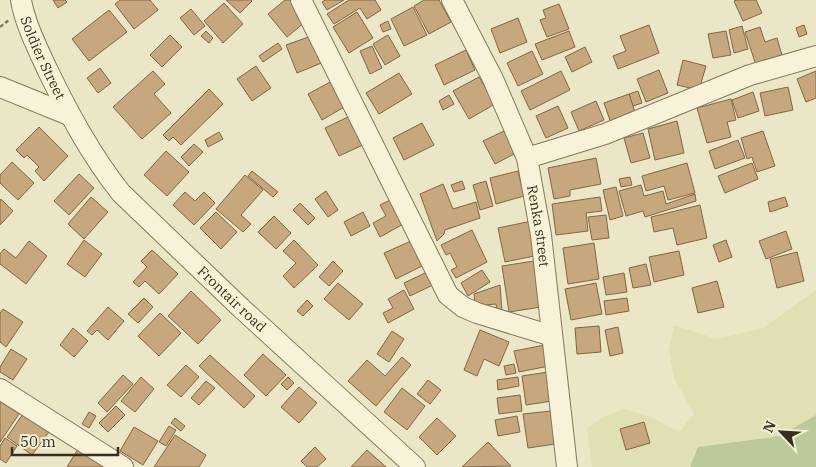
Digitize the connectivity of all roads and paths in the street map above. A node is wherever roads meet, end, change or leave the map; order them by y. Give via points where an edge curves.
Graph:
1 (21, 0) edge
2 (301, 0) edge
3 (452, 0) edge
4 (816, 56) edge
5 (0, 87) edge
6 (69, 115) junction
7 (527, 158) junction
8 (552, 336) junction
9 (0, 389) edge
10 (123, 467) edge
11 (414, 467) edge
12 (567, 467) edge

1 - 6 street, Soldier Street via 40,54
2 - 8 street via 448,295 462,307
3 - 7 street, Renka street via 493,79
4 - 7 street via 750,75 605,134
5 - 6 street
6 - 11 street, Frontair road via 104,171 127,199
7 - 8 street, Renka street via 541,235
8 - 12 street, Renka street
9 - 10 street

